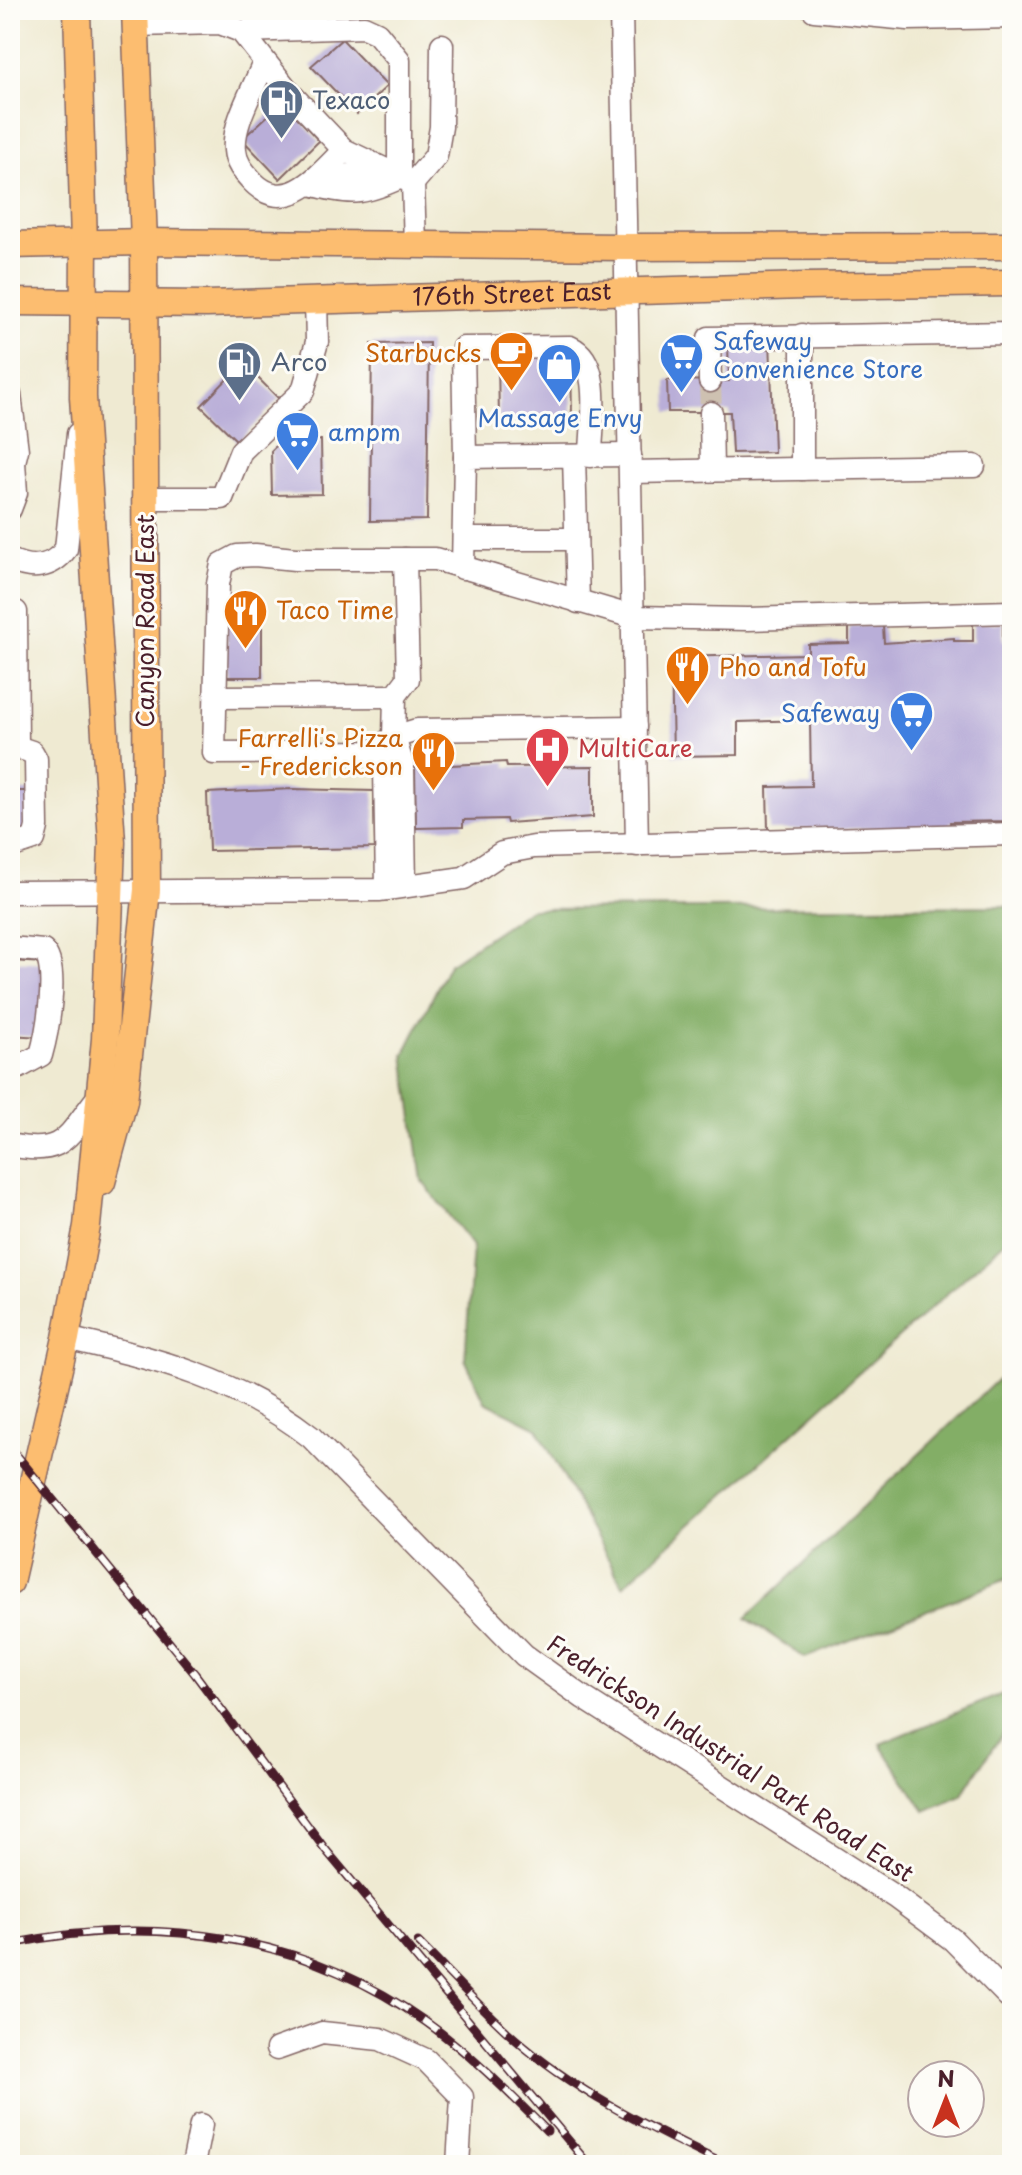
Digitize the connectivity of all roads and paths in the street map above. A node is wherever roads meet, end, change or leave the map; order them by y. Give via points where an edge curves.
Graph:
1 (77, 10) edge
2 (621, 10) edge
3 (814, 10) edge
4 (1012, 17) edge
5 (135, 18) edge
6 (241, 31) junction
7 (442, 45) dead end
8 (264, 62) junction
9 (344, 150) junction
10 (401, 178) junction
11 (314, 180) junction
12 (144, 242) junction
13 (84, 243) junction
14 (10, 245) edge
15 (415, 245) junction
16 (1012, 246) edge
17 (625, 247) junction
18 (1012, 283) edge
19 (625, 292) junction
20 (316, 300) junction
21 (10, 302) edge
22 (83, 302) junction
23 (144, 303) junction
24 (1012, 333) edge
25 (802, 335) junction
26 (710, 381) tunnel mouth
27 (10, 395) edge
28 (83, 397) junction
29 (711, 413) tunnel mouth
30 (582, 456) junction
31 (465, 457) junction
32 (12, 462) edge
33 (630, 464) junction
34 (974, 466) dead end
35 (802, 469) junction
36 (712, 470) junction
37 (145, 498) junction
38 (10, 509) edge
39 (464, 539) junction
40 (576, 539) junction
41 (405, 559) junction
42 (10, 560) edge
43 (463, 568) junction
44 (578, 602) junction
45 (10, 612) edge
46 (1012, 612) edge
47 (633, 617) junction
48 (395, 696) junction
49 (218, 697) junction
50 (635, 727) junction
51 (394, 737) junction
52 (14, 747) edge
53 (1012, 834) edge
54 (637, 845) junction
55 (10, 847) edge
56 (396, 887) junction
57 (147, 890) junction
58 (111, 891) junction
59 (10, 892) edge
60 (10, 948) edge
61 (10, 1072) edge
62 (98, 1097) junction
63 (12, 1145) edge
64 (87, 1226) junction
65 (66, 1338) junction
66 (10, 1582) edge
67 (1008, 1988) edge
68 (277, 2049) dead end
69 (201, 2125) dead end
70 (193, 2165) edge
71 (458, 2165) edge

1 - 13 main road, Canyon Road East
2 - 17 street
3 - 4 street via 908,19
5 - 6 street via 220,23
5 - 12 main road, Canyon Road East
6 - 8 street
6 - 10 street via 346,25 377,33 399,60
7 - 10 street via 436,156
8 - 9 street
8 - 11 street via 236,134 240,168 263,192 278,195 296,192
9 - 10 street
9 - 11 street
10 - 11 street via 366,193 343,193
10 - 15 street
12 - 13 main road, 176th Street East
12 - 15 main road, 176th Street East
12 - 23 main road, Canyon Road East
13 - 14 main road, 176th Street East
13 - 22 main road, Canyon Road East
15 - 17 main road, 176th Street East
16 - 17 main road, 176th Street East
17 - 19 street
18 - 19 main road, 176th Street East
19 - 20 main road, 176th Street East
19 - 33 street
20 - 23 main road, 176th Street East
20 - 37 street via 317,342 303,391 241,451 222,498
21 - 22 main road, 176th Street East
22 - 23 main road, 176th Street East
22 - 28 main road, Canyon Road East
23 - 37 main road, Canyon Road East
24 - 25 street
25 - 26 street via 709,338
25 - 35 street
27 - 32 street via 17,450
28 - 42 street via 66,549 37,567
28 - 58 main road, Canyon Road East
29 - 36 street
30 - 31 street
30 - 31 street via 591,372 570,347 463,348
30 - 33 street
30 - 40 street
31 - 39 street
32 - 38 street via 16,493
33 - 36 street
33 - 47 street
34 - 35 street
35 - 36 street
37 - 57 main road, Canyon Road East
39 - 40 street
39 - 43 street
40 - 44 street
41 - 43 street via 435,559
41 - 48 street via 408,679
41 - 49 street via 237,556 222,564
43 - 44 street
44 - 47 street
45 - 52 street via 16,612
46 - 47 street
47 - 50 street
48 - 49 street
48 - 51 street
49 - 51 street via 214,753 372,752
50 - 51 street via 417,730
50 - 54 street
51 - 56 street via 403,767
52 - 55 street via 32,752 36,759 37,827 34,839
53 - 54 street
54 - 56 street via 534,847 502,853 464,878
56 - 57 street
57 - 58 street
57 - 64 main road, Canyon Road East via 124,1101
58 - 59 street
58 - 62 main road, Canyon Road East
60 - 61 street via 43,951 52,965 41,1055
62 - 63 street via 58,1147
62 - 64 main road, Canyon Road East
64 - 65 main road, Canyon Road East
65 - 66 main road, Canyon Road East
65 - 67 street, Fredrickson Industrial Park Road East via 194,1373 275,1409 311,1437 524,1655 895,1897
68 - 71 street via 322,2033 380,2039 426,2060 462,2097
69 - 70 street

